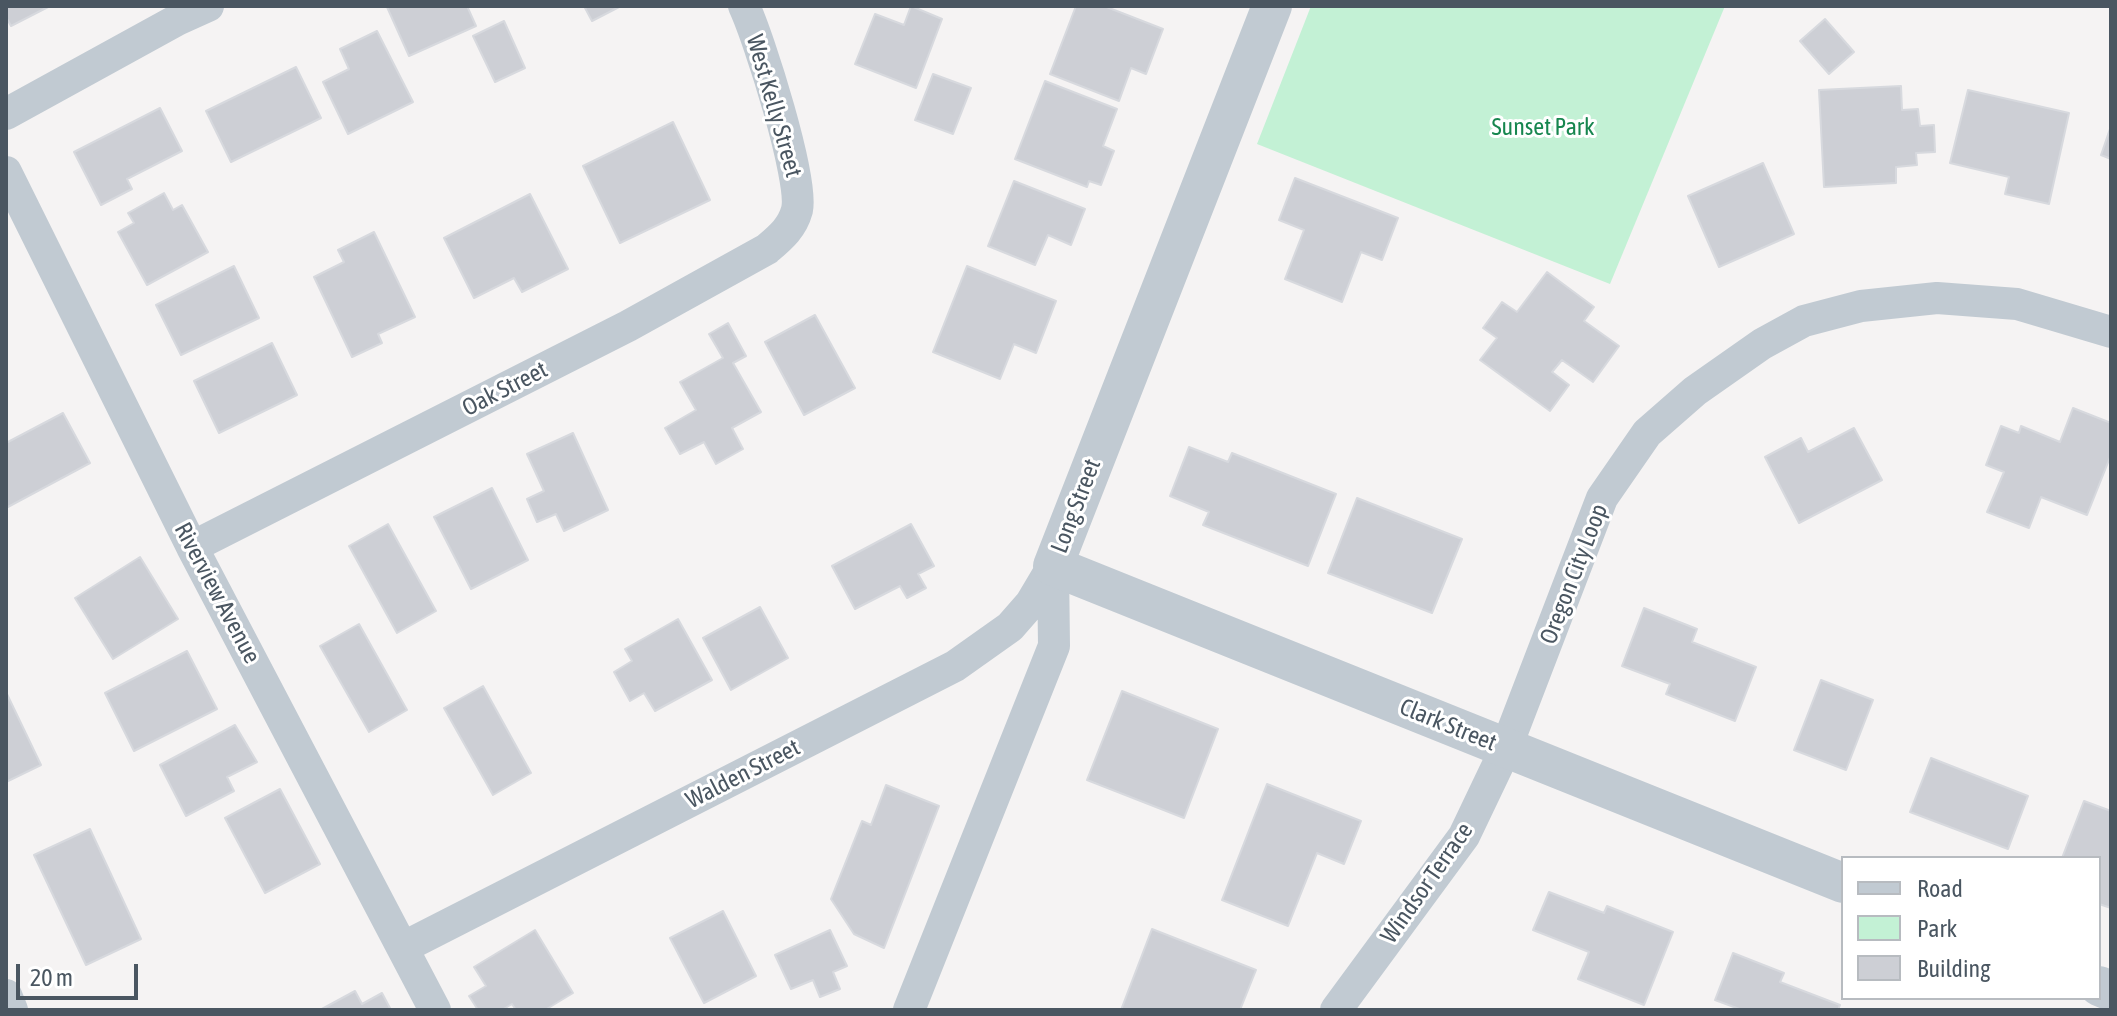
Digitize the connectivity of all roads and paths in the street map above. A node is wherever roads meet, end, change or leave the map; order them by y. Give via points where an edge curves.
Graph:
1 (208, 6) edge
2 (1272, 6) edge
3 (748, 9) edge
4 (6, 114) edge
5 (6, 172) edge
6 (797, 208) joint
7 (2111, 332) edge
8 (192, 547) junction
9 (1053, 566) junction
10 (1506, 748) junction
11 (1841, 882) edge
12 (404, 947) junction
13 (6, 995) edge
14 (12, 1010) edge
15 (435, 1010) edge
16 (909, 1010) edge
17 (1336, 1010) edge

1 - 4 street
2 - 9 street, Long Street
3 - 6 street, West Kelly Street via 786,138
5 - 8 street, Riverview Avenue
6 - 8 street, Oak Street via 783,236 753,256 628,326
7 - 10 street, Oregon City Loop via 2017,304 1937,298 1861,306 1804,321 1762,344 1647,433 1602,498
8 - 12 street, Riverview Avenue
9 - 10 street, Clark Street
9 - 12 street, Walden Street via 1010,627 955,666
9 - 16 street, Long Street via 1054,646
10 - 11 street, Clark Street
10 - 17 street, Windsor Terrace via 1464,836
12 - 15 street, Riverview Avenue
13 - 14 street

